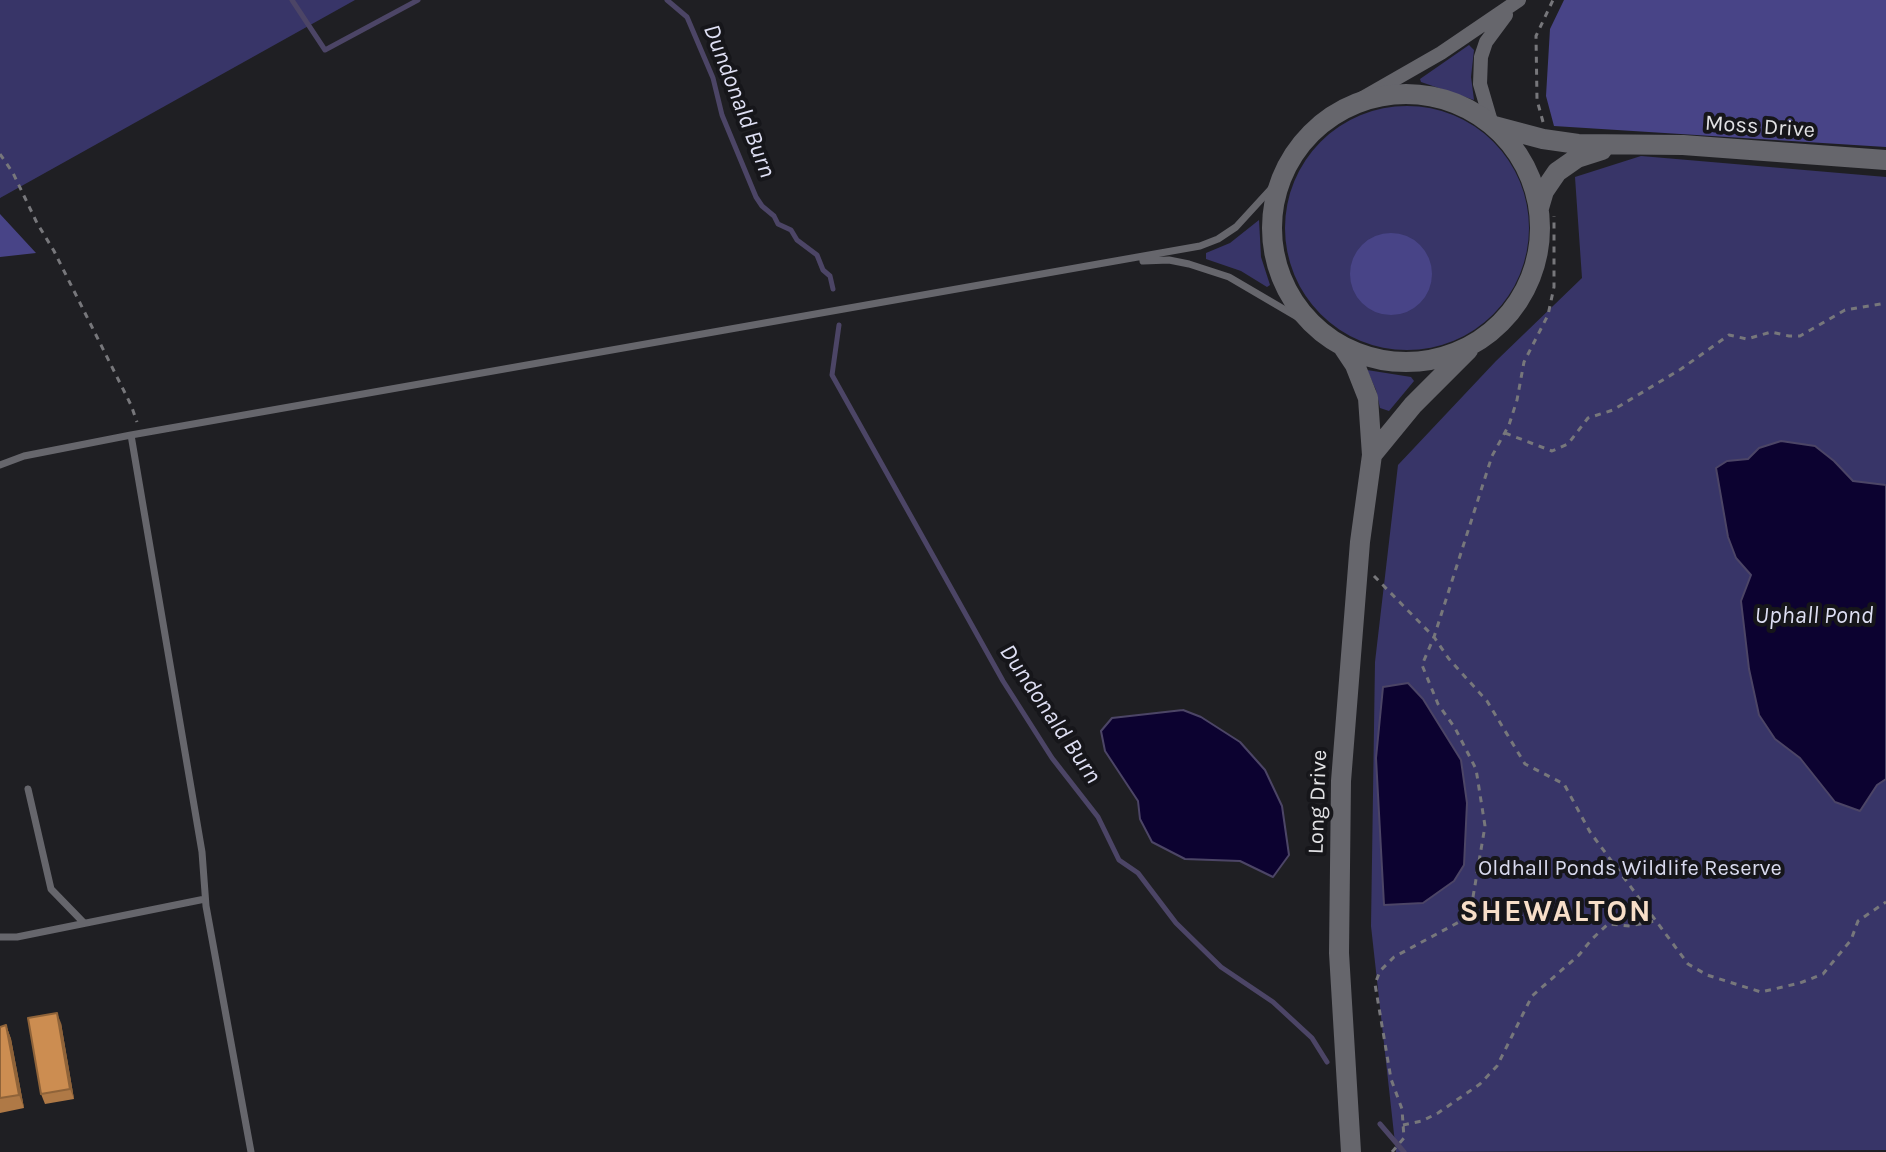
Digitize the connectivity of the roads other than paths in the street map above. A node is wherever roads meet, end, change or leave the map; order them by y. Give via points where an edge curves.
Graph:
1 (1519, 0) edge
2 (1345, 108) junction
3 (1493, 125) junction
4 (1630, 145) junction
5 (1886, 160) edge
6 (1280, 179) junction
7 (1547, 211) junction
8 (1123, 261) junction
9 (1316, 328) junction
10 (1477, 342) junction
11 (1343, 347) junction
12 (131, 435) junction
13 (1372, 455) junction
14 (0, 465) edge
15 (28, 789) dead end
16 (205, 899) junction
17 (84, 923) junction
18 (0, 937) edge
19 (251, 1152) edge
20 (1351, 1152) edge

1 - 2 street
1 - 3 street via 1495,27 1481,57 1480,84
2 - 3 main road via 1385,95 1428,95 1468,108
2 - 6 main road via 1313,130
3 - 4 main road, Moss Drive via 1543,139
3 - 7 main road via 1524,163
4 - 5 main road, Moss Drive
4 - 7 main road, Moss Drive via 1592,152 1565,165 1551,179
6 - 8 lane via 1254,211 1218,239
6 - 9 main road via 1272,219 1275,259 1290,297
7 - 10 main road via 1528,285 1515,307
8 - 9 lane via 1169,260 1210,270
8 - 12 lane
9 - 11 main road
10 - 11 main road via 1452,354 1410,362 1369,357
10 - 13 main road
11 - 13 main road, Long Drive via 1368,398
12 - 14 lane
12 - 16 lane via 202,852
13 - 20 main road, Long Drive via 1358,559 1341,781 1339,953
15 - 17 lane via 51,889
16 - 17 lane
16 - 19 lane
17 - 18 lane

